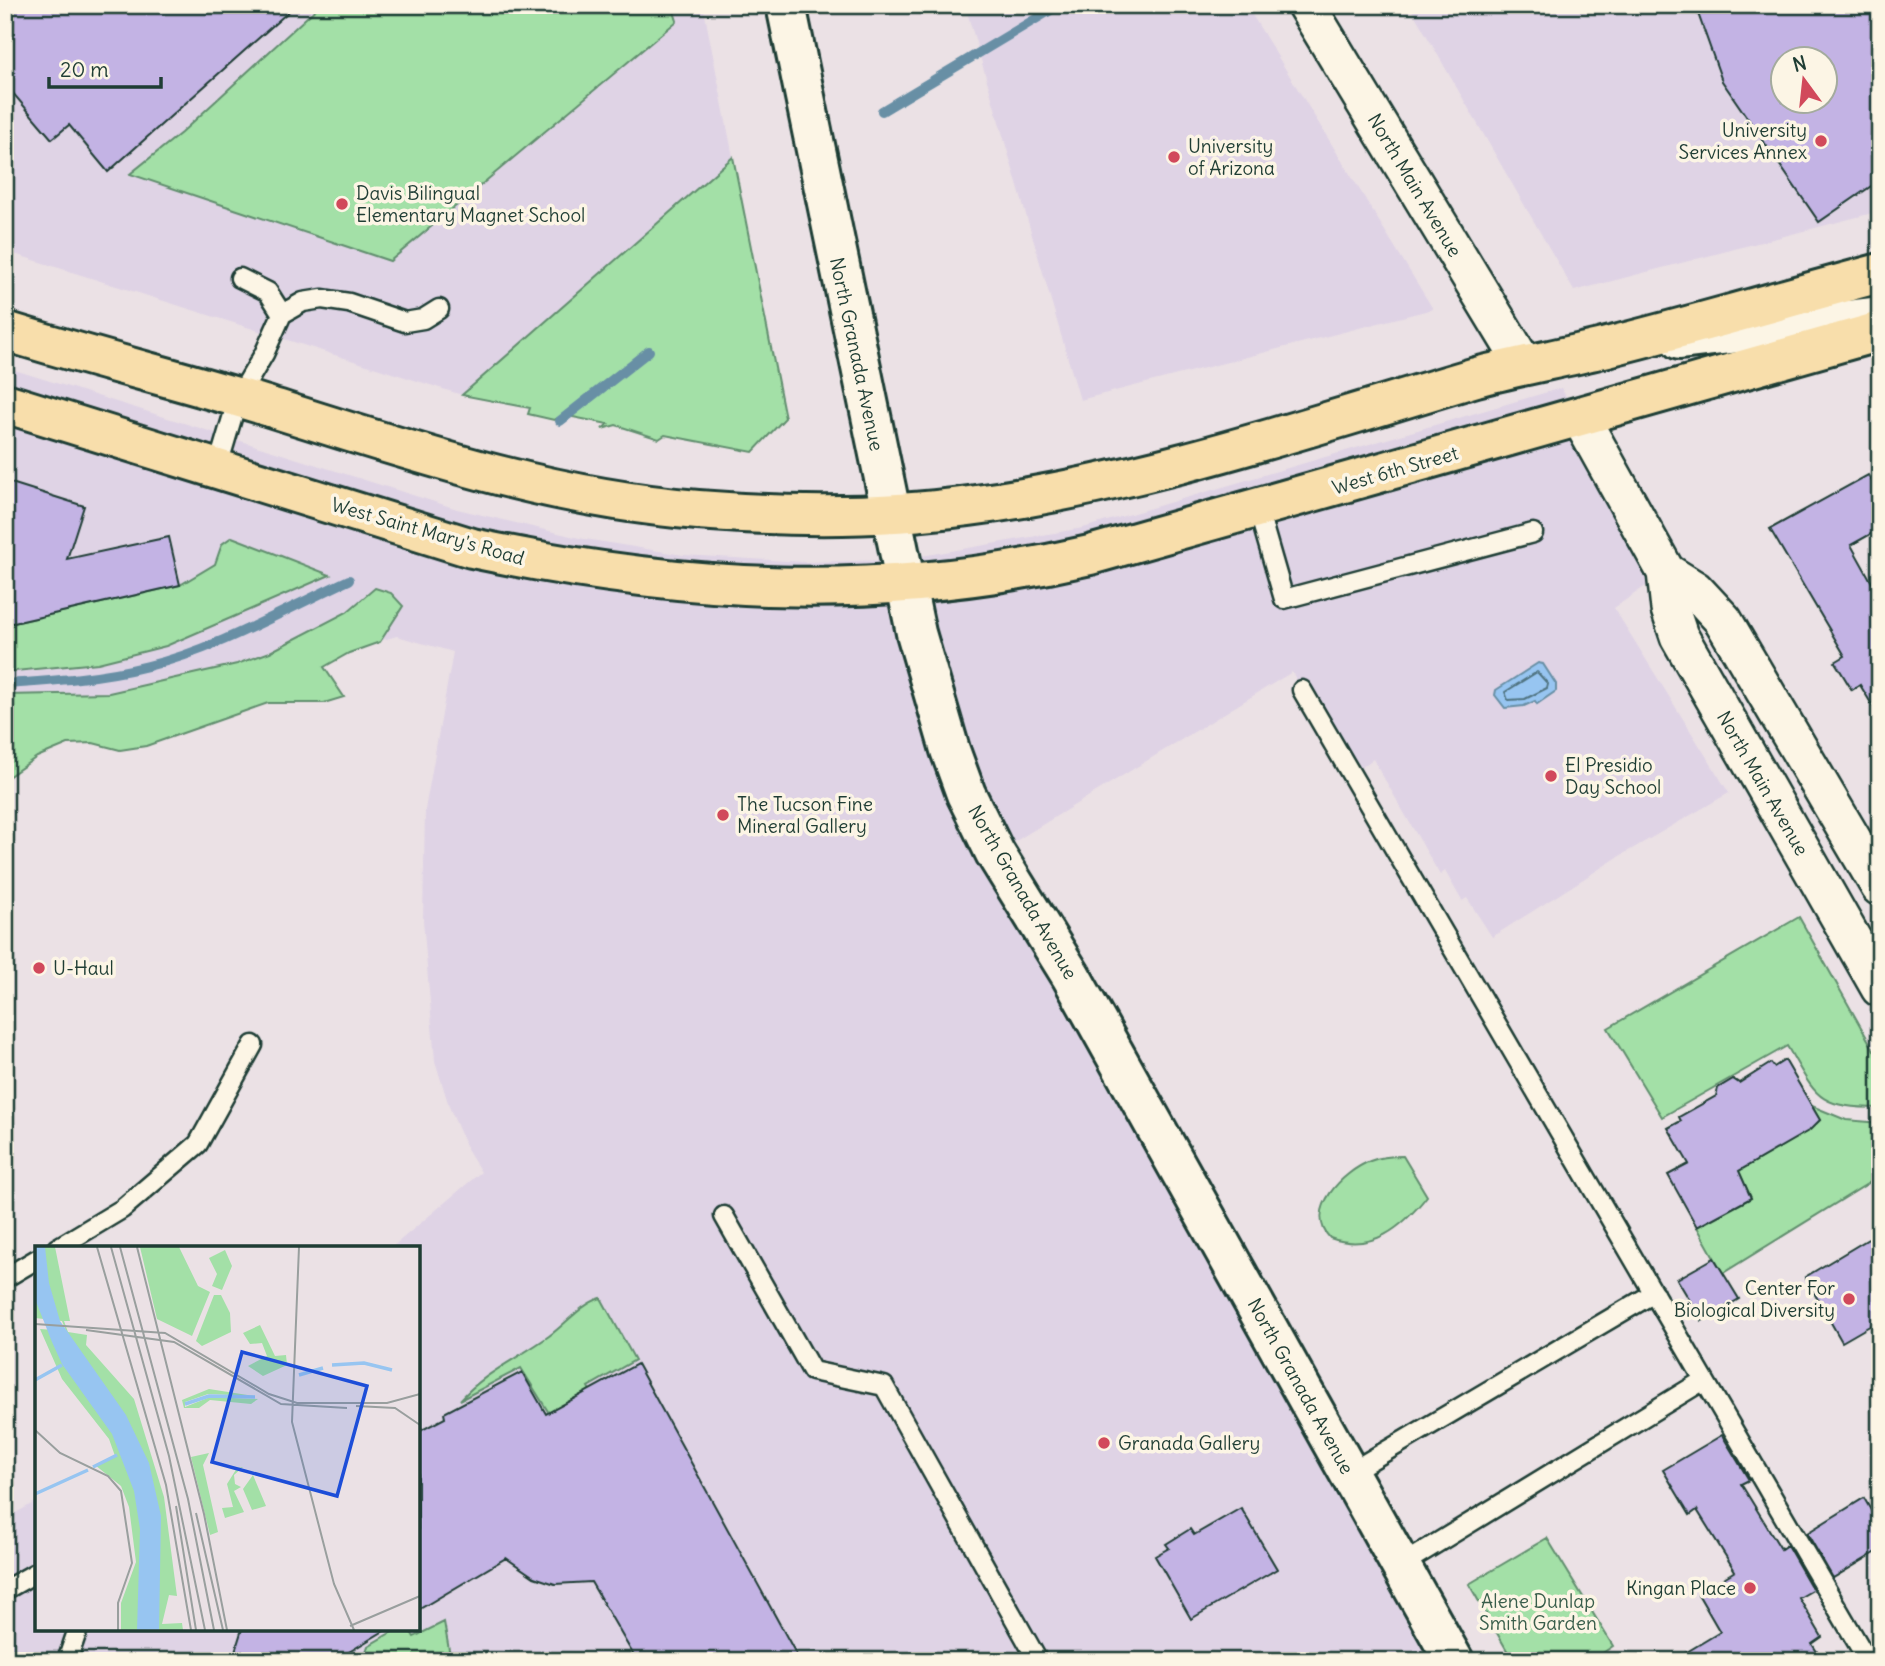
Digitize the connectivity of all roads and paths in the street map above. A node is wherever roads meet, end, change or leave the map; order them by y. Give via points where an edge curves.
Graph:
1 (786, 5) edge
2 (1306, 5) edge
3 (1880, 273) edge
4 (240, 278) dead end
5 (439, 309) dead end
6 (282, 314) junction
7 (1880, 316) edge
8 (5, 331) edge
9 (1880, 331) edge
10 (1597, 349) junction
11 (1524, 365) junction
12 (238, 398) junction
13 (5, 403) edge
14 (1580, 417) junction
15 (217, 469) junction
16 (1258, 509) junction
17 (890, 511) junction
18 (1533, 533) dead end
19 (1666, 572) junction
20 (906, 585) junction
21 (1302, 690) dead end
22 (1880, 887) edge
23 (1880, 988) edge
24 (253, 1045) dead end
25 (724, 1216) dead end
26 (60, 1246) edge
27 (35, 1260) edge
28 (5, 1278) edge
29 (1654, 1293) junction
30 (1704, 1380) junction
31 (1349, 1473) junction
32 (1401, 1564) junction
33 (35, 1573) edge
34 (5, 1590) edge
35 (77, 1631) edge
36 (67, 1661) edge
37 (1038, 1661) edge
38 (1454, 1661) edge
39 (1868, 1661) edge

1 - 17 main road, North Granada Avenue
2 - 11 street, North Main Avenue
3 - 10 main road
4 - 6 lane via 268,292
5 - 6 lane via 423,320 405,322 322,299 303,302
6 - 12 lane
7 - 10 main road
8 - 12 main road
9 - 14 main road, West 6th Street
10 - 11 main road
11 - 17 main road via 1316,426 1072,488 968,506
12 - 15 lane
12 - 17 main road via 427,457 602,499 699,510
13 - 15 main road, West Saint Mary's Road
14 - 16 main road, West 6th Street
14 - 19 street, North Main Avenue
15 - 20 main road, West Saint Mary's Road via 472,548 563,566 661,581 751,586
16 - 18 lane via 1284,599
16 - 20 main road, West 6th Street via 1032,568
17 - 20 main road, North Granada Avenue
19 - 22 street, North Main Avenue via 1695,590 1723,620
19 - 23 street, North Main Avenue via 1679,636
20 - 31 main road, North Granada Avenue via 946,737 974,811
21 - 29 lane
24 - 26 lane via 198,1144 122,1209
25 - 37 lane via 812,1371 884,1386
27 - 28 lane
29 - 30 lane
29 - 31 lane
30 - 32 lane
30 - 39 lane
31 - 32 main road, North Granada Avenue
32 - 38 main road, North Granada Avenue
33 - 34 lane
35 - 36 lane

